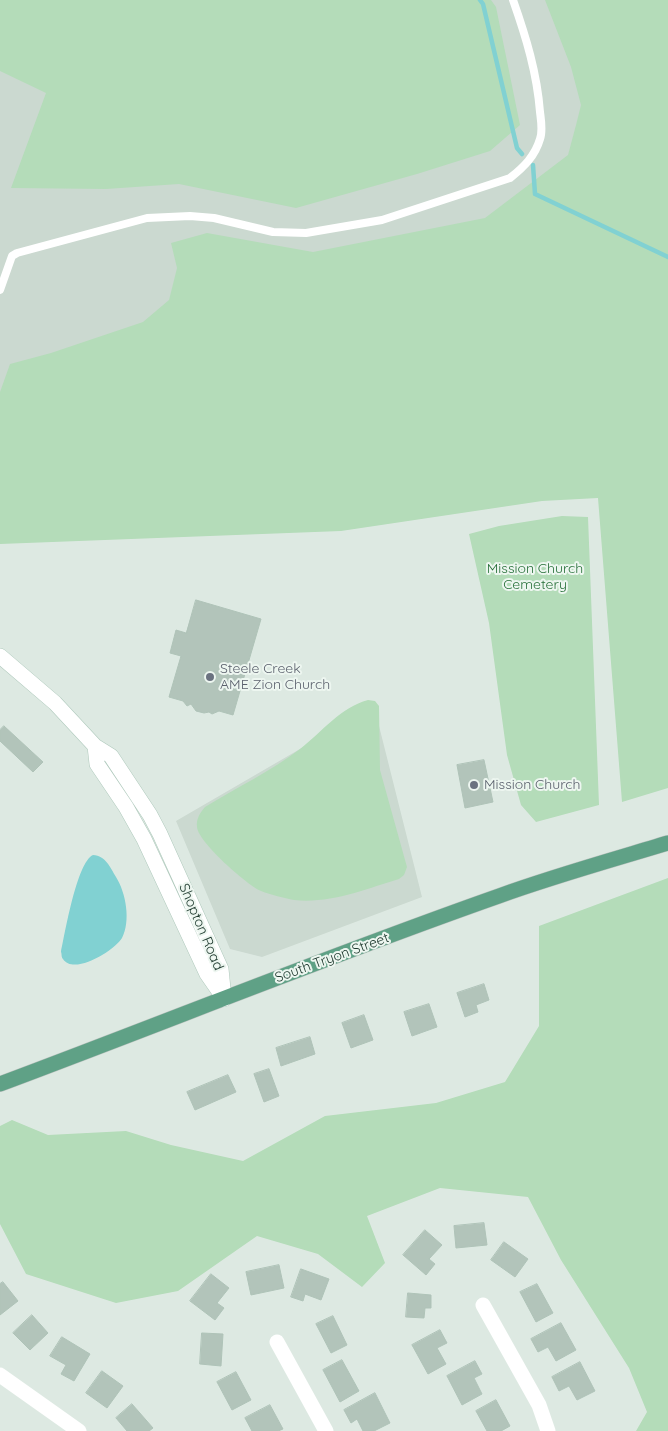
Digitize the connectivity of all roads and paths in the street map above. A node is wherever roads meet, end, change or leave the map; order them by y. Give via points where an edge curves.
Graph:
1 (514, 0) edge
2 (0, 290) edge
3 (0, 656) edge
4 (668, 843) edge
5 (224, 998) junction
6 (0, 1084) edge
7 (483, 1305) dead end
8 (277, 1342) dead end
9 (0, 1375) edge
10 (80, 1431) edge
11 (326, 1431) edge
12 (548, 1431) edge

1 - 2 lane via 528,41 537,85 541,137 526,165 510,178 382,220 306,233 273,232 214,218 147,218 16,252
3 - 5 street, Shopton Road via 55,704 95,746 111,756 150,815 221,969
4 - 5 main road, South Tryon Street via 500,895
5 - 6 main road, South Tryon Street
7 - 12 street via 539,1405
8 - 11 street
9 - 10 street

